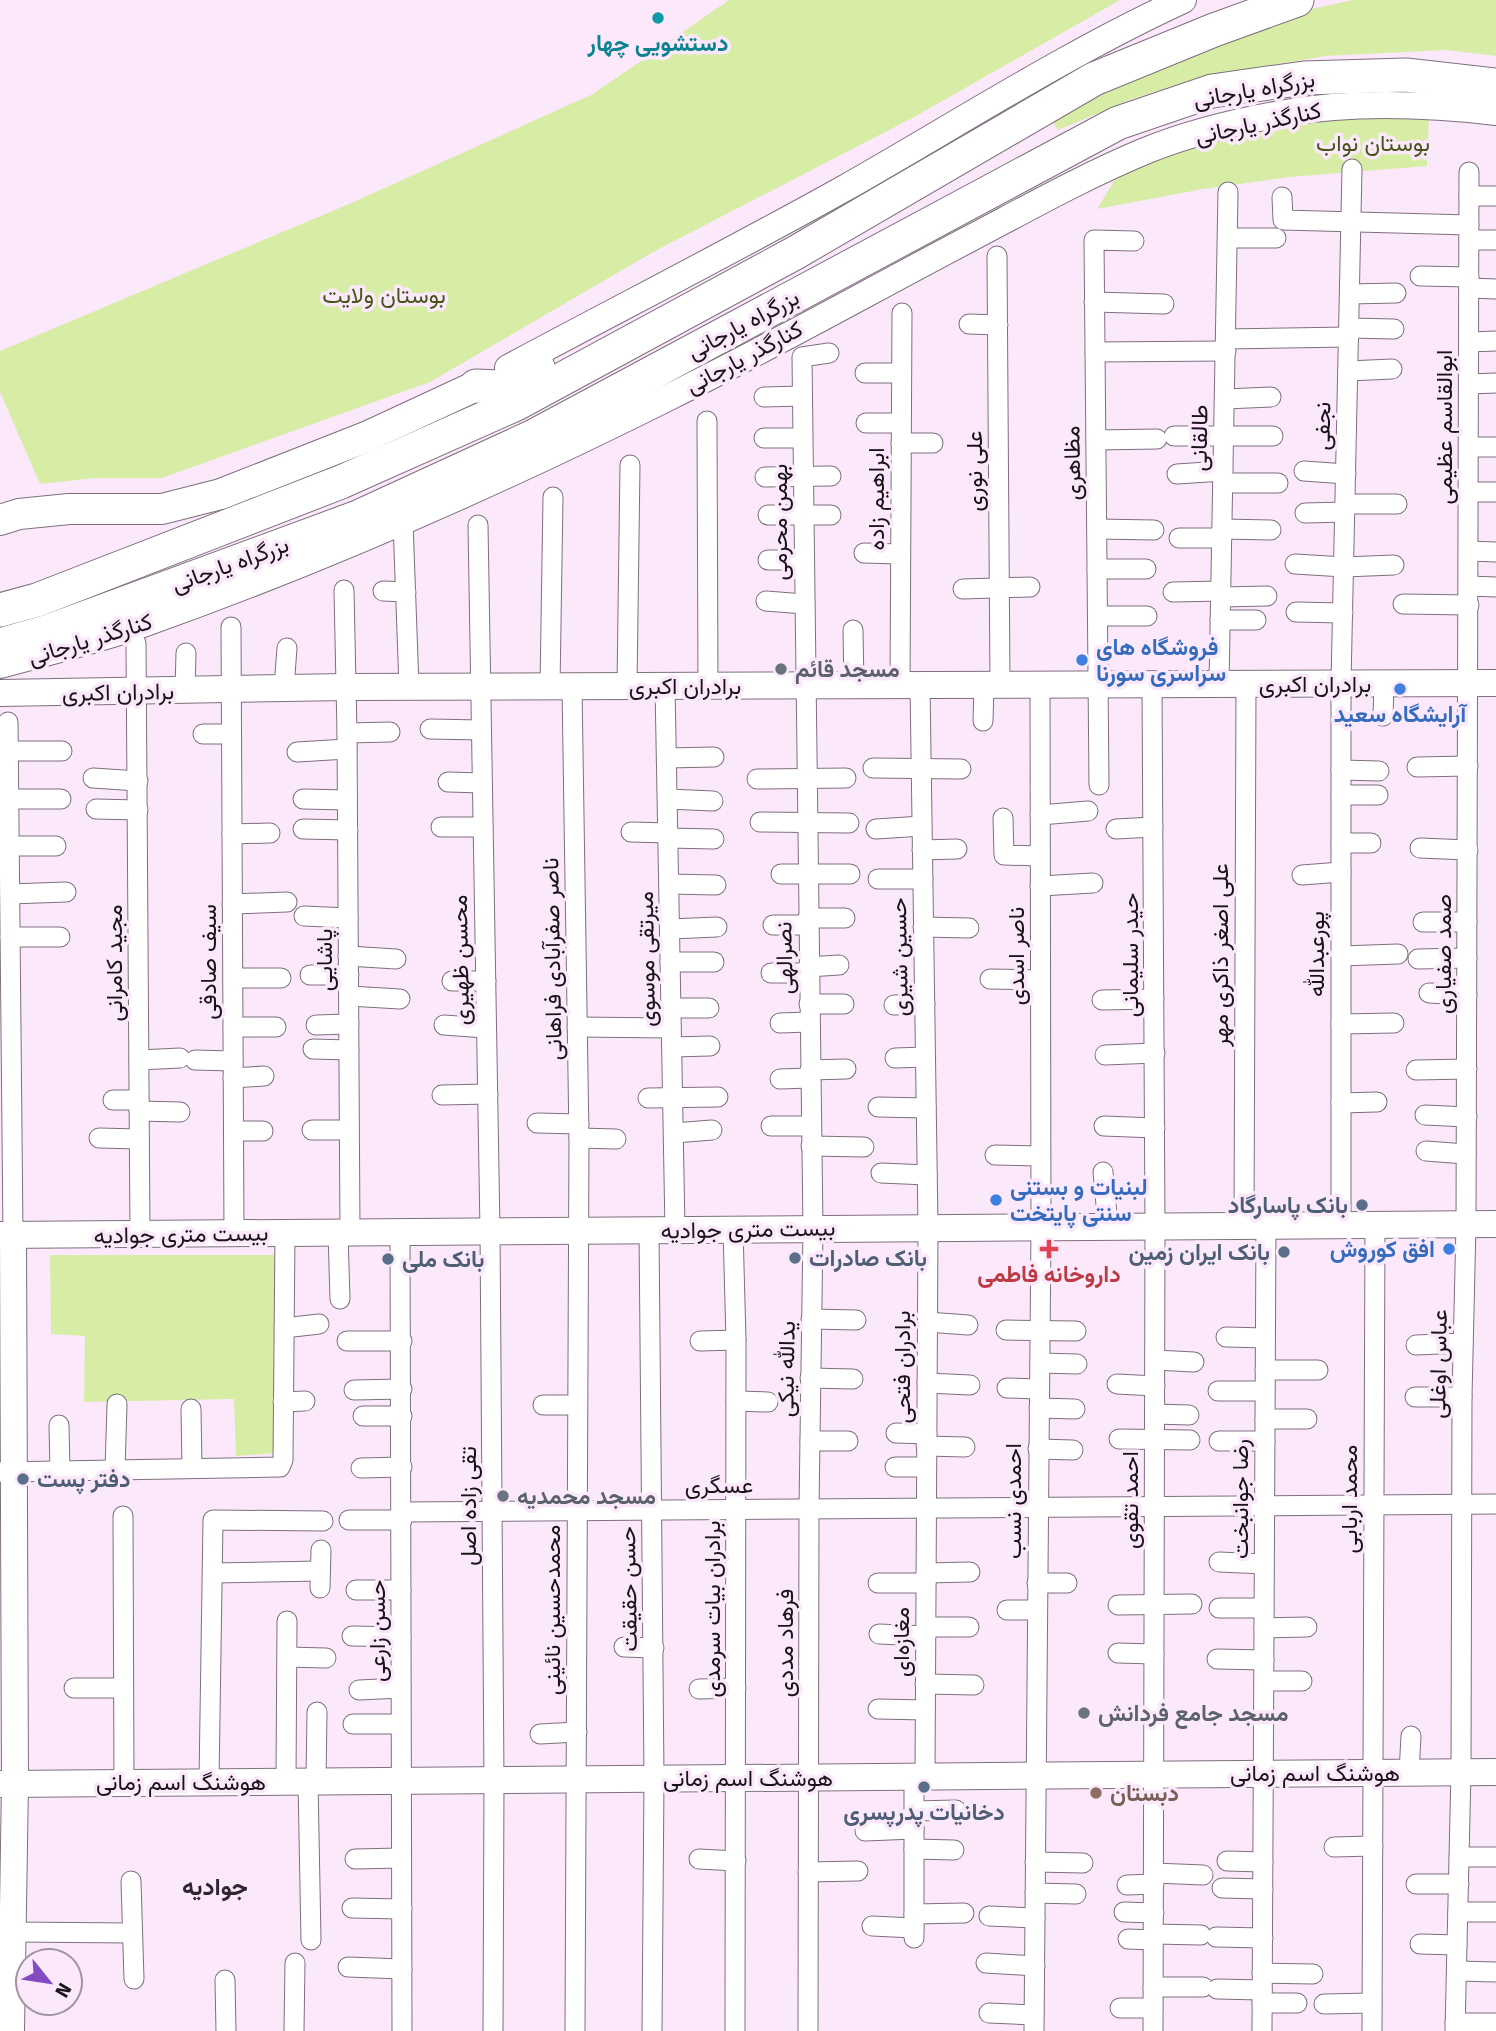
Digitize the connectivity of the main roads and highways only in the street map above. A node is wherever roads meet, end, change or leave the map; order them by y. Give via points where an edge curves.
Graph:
1 (1252, 0) edge
2 (1297, 0) edge
3 (1214, 30) junction
4 (1496, 85) edge
5 (795, 253) junction
6 (476, 386) joint
7 (0, 520) edge
8 (0, 610) edge
9 (0, 645) edge

1 - 3 highway via 1233,6
2 - 3 highway, بزرگراه یارجانی
3 - 5 highway, بزرگراه یارجانی via 1094,79
4 - 9 highway, بزرگراه یارجانی via 1406,75 1304,78 1212,91 1118,123 532,437 358,517
5 - 6 highway via 774,248 499,387
5 - 8 highway, بزرگراه یارجانی via 491,415 341,482 37,600
6 - 7 main road via 366,438 221,494 162,509 69,509

